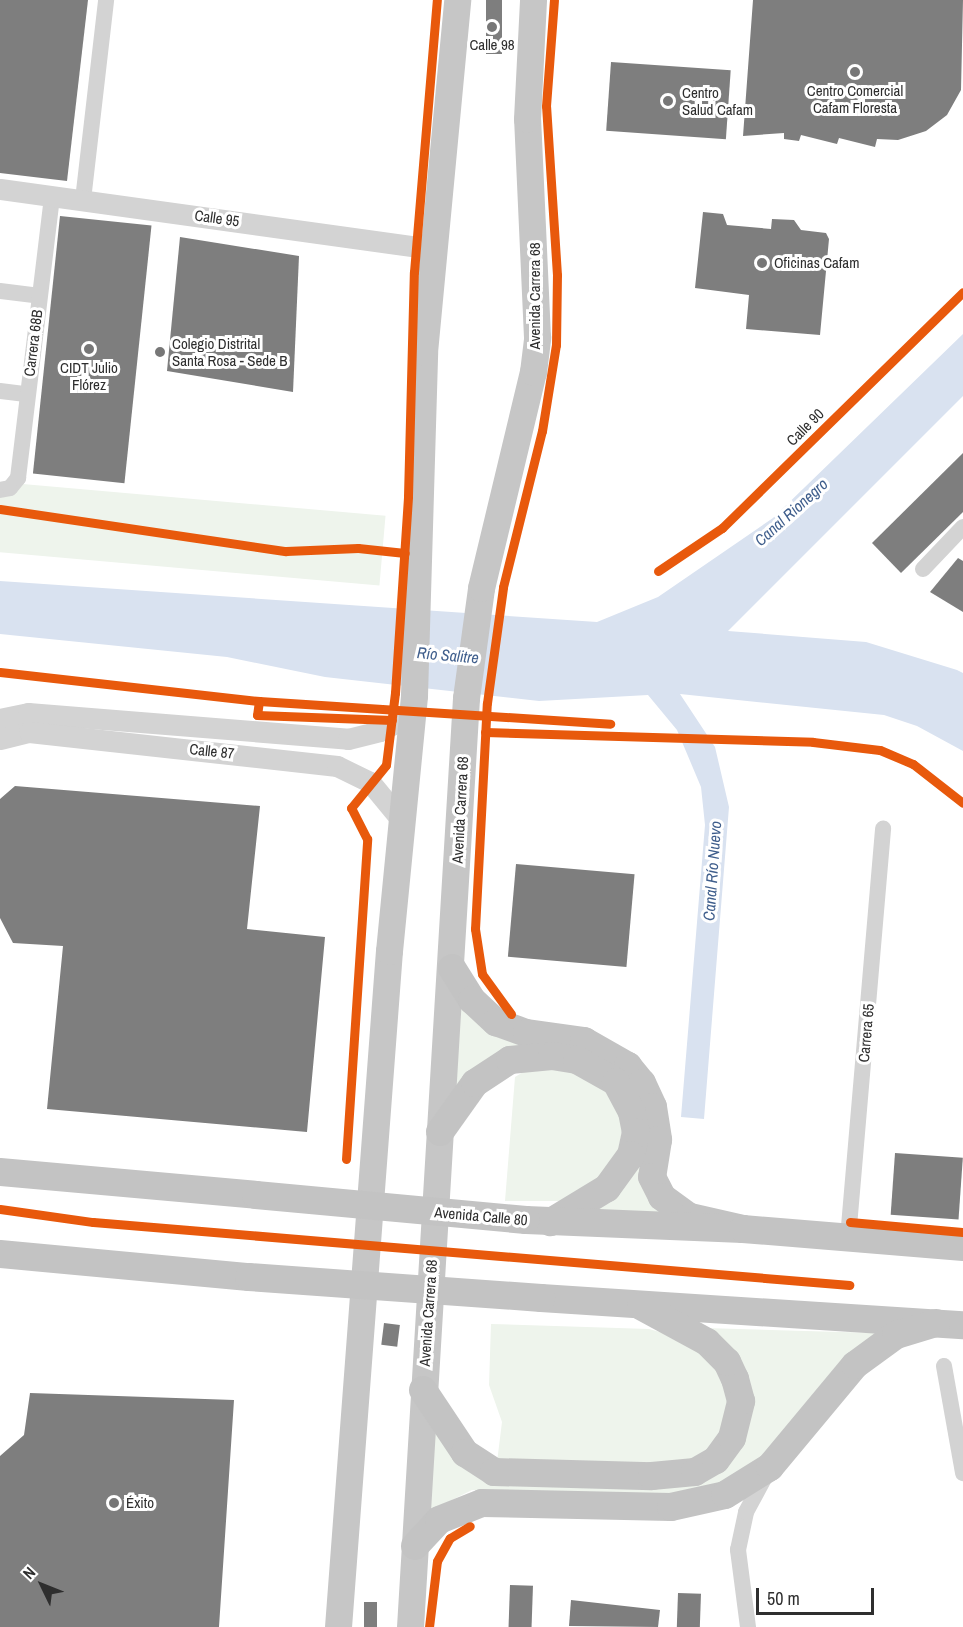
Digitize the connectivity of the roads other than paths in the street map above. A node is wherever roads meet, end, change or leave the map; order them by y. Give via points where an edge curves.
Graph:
1 (106, 0) edge
2 (457, 0) edge
3 (533, 0) edge
4 (0, 189) edge
5 (52, 196) junction
6 (83, 200) junction
7 (434, 249) junction
8 (0, 291) edge
9 (38, 296) junction
10 (0, 391) edge
11 (26, 394) junction
12 (5, 489) edge
13 (960, 535) edge
14 (923, 569) dead end
15 (414, 704) junction
16 (0, 719) edge
17 (0, 739) edge
18 (402, 821) junction
19 (883, 828) dead end
20 (452, 968) junction
21 (440, 1131) junction
22 (6, 1171) edge
23 (539, 1221) junction
24 (743, 1229) junction
25 (848, 1238) junction
26 (963, 1247) edge
27 (0, 1254) edge
28 (49, 1258) junction
29 (0, 1267) edge
30 (641, 1306) junction
31 (950, 1324) edge
32 (944, 1366) dead end
33 (423, 1390) junction
34 (770, 1467) junction
35 (963, 1473) edge
36 (415, 1546) junction
37 (338, 1627) edge
38 (410, 1627) edge
39 (748, 1627) edge

1 - 6 street
2 - 7 main road
3 - 20 main road, Avenida Carrera 68 via 526,119 537,337 534,372 481,588 466,698
4 - 5 street, Calle 95
5 - 6 street, Calle 95
5 - 9 street, Carrera 68B
6 - 7 street, Calle 95
7 - 15 main road via 424,363
8 - 9 street
9 - 11 street, Carrera 68B
10 - 11 street
11 - 12 street, Carrera 68B via 18,478
13 - 14 street
15 - 16 street, Calle 87 via 380,731 348,739 28,713
15 - 18 main road
17 - 18 street, Calle 87 via 29,732 337,766 370,782
18 - 37 main road
19 - 25 street, Carrera 65
20 - 21 main road, Avenida Carrera 68
20 - 24 highway via 472,1000 496,1022 527,1033 584,1041 628,1066 642,1083 653,1107 658,1140 652,1177 662,1197 690,1216
21 - 23 highway via 474,1083 510,1060 552,1056 577,1060 616,1082 634,1122 631,1155 607,1188
21 - 33 main road, Avenida Carrera 68
22 - 23 highway, Avenida Calle 80, bridge
23 - 24 highway, Avenida Calle 80
24 - 25 highway, Avenida Calle 80
25 - 26 highway, Avenida Calle 80
27 - 28 highway
28 - 29 street
28 - 30 highway, bridge
30 - 31 highway
30 - 33 highway via 707,1342 728,1362 735,1379 741,1401 732,1438 716,1460 695,1472 652,1476 494,1472 465,1453
31 - 34 highway via 896,1335 855,1365
32 - 35 street
33 - 36 main road, Avenida Carrera 68
34 - 36 highway via 725,1495 670,1507 482,1503 439,1520
34 - 39 street via 741,1534 737,1568
36 - 38 main road, Avenida Carrera 68

